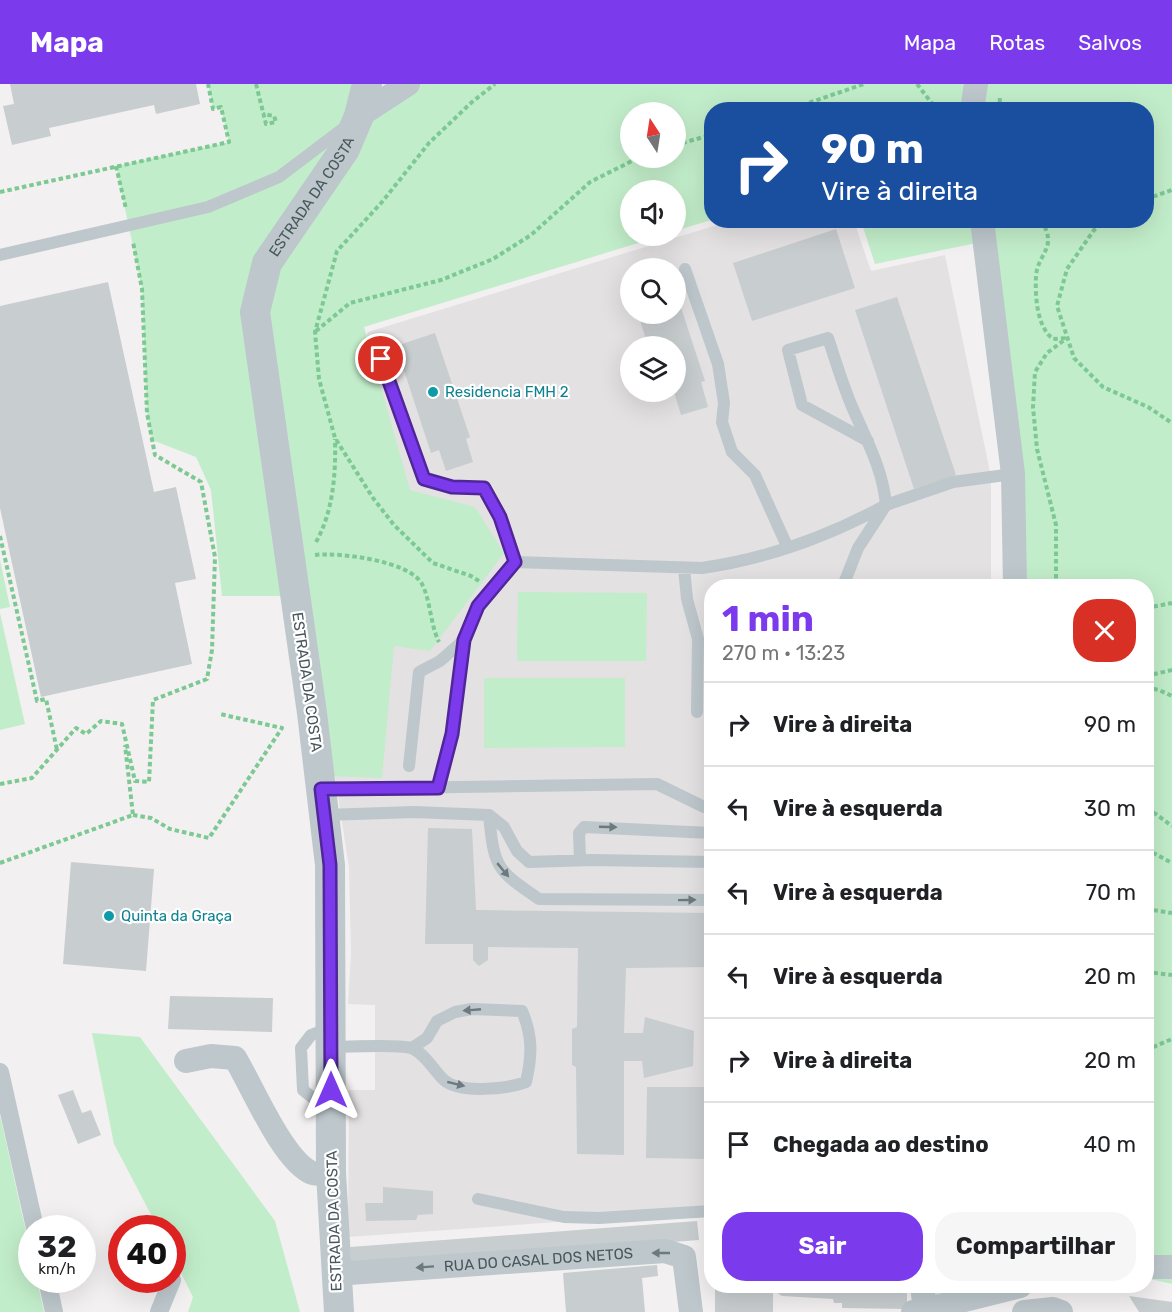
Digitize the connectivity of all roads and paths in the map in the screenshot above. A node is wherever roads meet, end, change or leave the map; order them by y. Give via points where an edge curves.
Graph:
1 (208, 84) edge
2 (256, 84) edge
3 (368, 84) edge
4 (408, 84) edge
5 (864, 84) edge
6 (916, 84) edge
7 (976, 84) edge
8 (811, 102) edge
9 (931, 102) edge
10 (973, 102) edge
11 (263, 114) dead end
12 (359, 116) junction
13 (704, 137) edge
14 (686, 142) edge
15 (116, 166) junction
16 (620, 167) edge
17 (1172, 190) edge
18 (0, 192) edge
19 (1154, 196) edge
20 (129, 226) junction
21 (983, 228) edge
22 (1045, 228) edge
23 (1097, 228) edge
24 (0, 255) edge
25 (686, 272) edge
26 (315, 332) dead end
27 (1067, 338) junction
28 (381, 359) dead end
29 (1172, 423) edge
30 (335, 438) dead end
31 (868, 441) junction
32 (1013, 474) junction
33 (886, 505) junction
34 (0, 536) edge
35 (787, 546) junction
36 (515, 562) junction
37 (684, 568) junction
38 (846, 579) edge
39 (1015, 579) edge
40 (1056, 579) edge
41 (1172, 603) edge
42 (1154, 606) edge
43 (464, 640) junction
44 (446, 656) junction
45 (1172, 670) edge
46 (1154, 674) edge
47 (1154, 690) edge
48 (1172, 696) edge
49 (697, 712) dead end
50 (220, 714) dead end
51 (122, 724) junction
52 (57, 751) junction
53 (409, 766) dead end
54 (0, 784) edge
55 (438, 788) junction
56 (323, 802) junction
57 (704, 807) edge
58 (1154, 813) edge
59 (133, 815) junction
60 (489, 815) junction
61 (1172, 826) edge
62 (704, 833) edge
63 (1154, 853) edge
64 (579, 860) junction
65 (704, 862) edge
66 (0, 863) edge
67 (1172, 863) edge
68 (704, 900) edge
69 (1154, 910) edge
70 (1172, 913) edge
71 (1154, 973) edge
72 (1172, 975) edge
73 (331, 1037) junction
74 (1172, 1040) edge
75 (1154, 1047) edge
76 (412, 1048) junction
77 (186, 1061) dead end
78 (0, 1072) edge
79 (331, 1173) junction
80 (478, 1199) dead end
81 (704, 1211) edge
82 (32, 1215) edge
83 (1154, 1267) edge
84 (1172, 1267) edge
85 (335, 1274) junction
86 (49, 1293) edge
87 (167, 1293) edge
88 (921, 1293) edge
89 (992, 1293) edge
90 (919, 1311) edge
91 (54, 1312) edge
92 (159, 1312) edge
93 (339, 1312) edge
94 (691, 1312) edge
95 (1024, 1312) edge
96 (1061, 1312) edge

1 - 15 path via 213,109 221,107 229,142
2 - 11 path
3 - 12 street, ESTRADA DA COSTA
4 - 12 street
5 - 8 path
6 - 9 path
7 - 10 street
12 - 20 lane via 279,177 208,207
12 - 56 street, ESTRADA DA COSTA via 345,148 267,263 255,312
13 - 14 path
15 - 18 path
15 - 20 path
16 - 26 path via 590,182 531,235 493,259 441,280 350,303
17 - 19 path
20 - 24 lane
20 - 51 path via 142,289 147,413 155,455 201,482 215,557 212,650 207,679 153,700 149,782 135,780
21 - 32 street
22 - 27 path via 1048,250 1036,277 1041,324 1053,339
23 - 27 path via 1067,269 1057,306
25 - 35 lane via 718,364 724,403 722,422 732,453 755,475
27 - 29 path via 1074,358 1103,387 1148,407
27 - 40 path via 1047,353 1035,372 1033,407 1037,449 1056,525
28 - 36 lane via 424,479 452,487 484,488 500,517
30 - 44 path via 324,527 308,555 361,557 414,574 422,585 436,636
31 - 31 lane via 828,338 788,350 802,405
31 - 33 lane via 884,483
32 - 33 lane via 953,482
32 - 39 street
33 - 35 lane via 837,530
33 - 38 lane via 858,548
34 - 52 path via 37,701 45,699
35 - 37 lane via 764,556 722,565
36 - 37 lane
36 - 43 lane via 478,606
37 - 49 lane via 687,599 698,639
41 - 42 path
43 - 44 lane
43 - 55 lane via 452,734
44 - 53 lane via 419,672
45 - 46 path
47 - 48 path
50 - 59 path via 282,728 209,838
51 - 52 path via 101,721 86,734 76,728
51 - 59 path
52 - 54 path via 32,778
55 - 56 lane
55 - 57 lane via 657,784
56 - 60 lane
56 - 73 street, ESTRADA DA COSTA via 330,865
58 - 61 path
59 - 66 path
60 - 64 lane via 504,827 517,851 529,862
60 -> 68 lane via 498,866 539,899
64 -> 62 lane via 579,833 584,827
63 - 67 path
64 - 65 lane
69 - 70 path
71 - 72 path
73 - 76 lane
73 - 79 street, ESTRADA DA COSTA
74 - 75 path
76 -> 76 lane via 447,1083 484,1089 526,1082 532,1057 530,1030 522,1011 508,1009 455,1012 437,1021 427,1038
77 - 79 street via 211,1056 235,1058 274,1130 296,1160 313,1173
78 - 82 street
79 - 85 street, ESTRADA DA COSTA
80 - 81 lane via 564,1217
83 - 84 street
85 - 93 street, ESTRADA DA COSTA
94 -> 85 street, RUA DO CASAL DOS NETOS via 684,1257 665,1251
86 - 91 street
87 - 92 street
88 - 90 street
89 - 90 street
95 - 96 street

